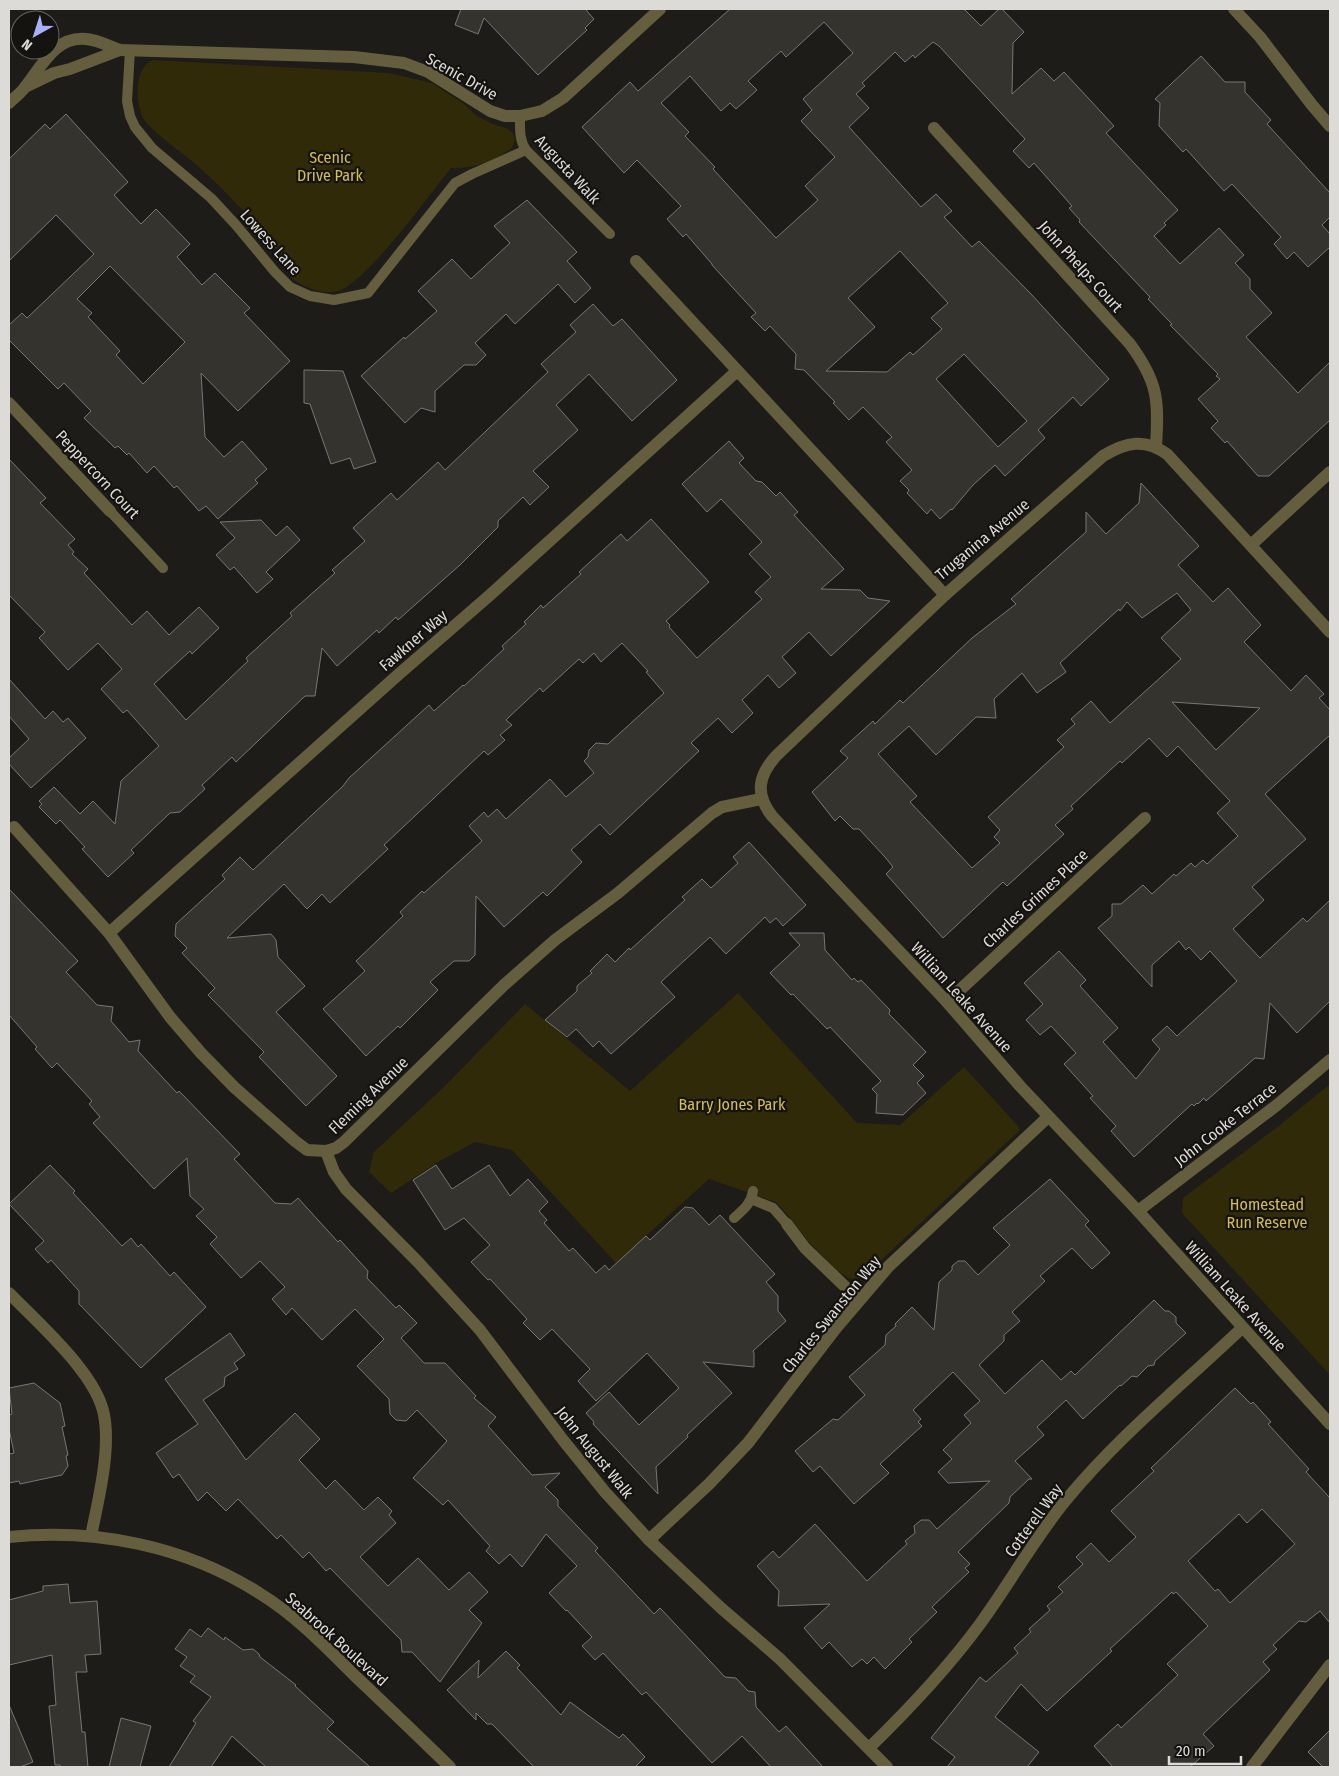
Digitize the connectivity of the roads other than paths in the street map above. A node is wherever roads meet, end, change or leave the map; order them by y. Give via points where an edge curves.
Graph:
1 (660, 9) edge
2 (1234, 9) edge
3 (125, 50) junction
4 (24, 88) junction
5 (9, 103) edge
6 (520, 116) junction
7 (1330, 126) edge
8 (934, 128) dead end
9 (526, 150) junction
10 (610, 234) dead end
11 (636, 261) dead end
12 (737, 371) junction
13 (9, 403) edge
14 (1156, 446) junction
15 (1330, 472) edge
16 (110, 511) joint
17 (1251, 545) junction
18 (163, 568) dead end
19 (946, 595) junction
20 (1330, 632) edge
21 (761, 799) junction
22 (1145, 818) dead end
23 (14, 828) dead end
24 (109, 933) junction
25 (947, 1002) junction
26 (1330, 1060) edge
27 (1048, 1117) junction
28 (326, 1152) junction
29 (1138, 1211) junction
30 (734, 1218) dead end
31 (787, 1224) joint
32 (9, 1293) edge
33 (859, 1300) junction
34 (1242, 1328) junction
35 (1330, 1424) edge
36 (91, 1536) junction
37 (9, 1537) edge
38 (649, 1540) junction
39 (1330, 1665) edge
40 (869, 1748) junction
41 (450, 1767) edge
42 (887, 1767) edge
43 (1252, 1767) edge

1 - 6 street, Scenic Drive via 563,98 542,111
2 - 7 street
3 - 4 street, Scenic Drive via 54,73
3 - 4 street, Scenic Drive via 86,39 72,40 44,59
3 - 6 street, Scenic Drive via 354,57 404,63 428,72 490,111
3 - 9 lane, Lowess Lane via 127,101 130,116 140,134 211,198 290,287 310,296 334,300 368,293 455,183
4 - 5 street, Scenic Drive
6 - 9 lane, Augusta Walk via 520,137
8 - 14 street, John Phelps Court via 1130,344 1145,365 1156,393
9 - 10 lane, Augusta Walk
11 - 12 street, Truganina Avenue
12 - 19 street, Truganina Avenue
12 - 24 street, Fawkner Way
13 - 16 street, Peppercorn Court
14 - 17 street
14 - 19 street, Truganina Avenue via 1130,444 1103,456
15 - 17 street
16 - 18 lane, Peppercorn Court
17 - 20 street
19 - 21 street via 776,756 765,769
21 - 25 street, William Leake Avenue via 772,816
21 - 28 street, Fleming Avenue via 722,807 706,817 618,893 555,940 504,985 344,1142
22 - 25 street, Charles Grimes Place
23 - 24 street, Fleming Avenue
24 - 28 street, Fleming Avenue via 170,1017 223,1076 307,1150
25 - 27 street, William Leake Avenue
26 - 29 street, John Cooke Terrace via 1277,1105
27 - 29 street, William Leake Avenue
27 - 33 street, Charles Swanston Way via 922,1234
28 - 38 street, John August Walk via 346,1189 480,1330 604,1492
29 - 34 street, William Leake Avenue
30 - 31 lane via 752,1195 773,1208
31 - 33 street via 804,1248
32 - 36 street via 80,1369 96,1391 102,1407 105,1449
33 - 38 street, Charles Swanston Way via 748,1443
34 - 35 street, William Leake Avenue
34 - 40 street, Cotterell Way via 1126,1434 1088,1476 1041,1533 959,1652 917,1701
36 - 37 street, Seabrook Boulevard
36 - 41 street, Seabrook Boulevard via 171,1551 213,1568 261,1594 322,1643
38 - 40 street, John August Walk via 780,1659
39 - 43 street
40 - 42 street, John August Walk

